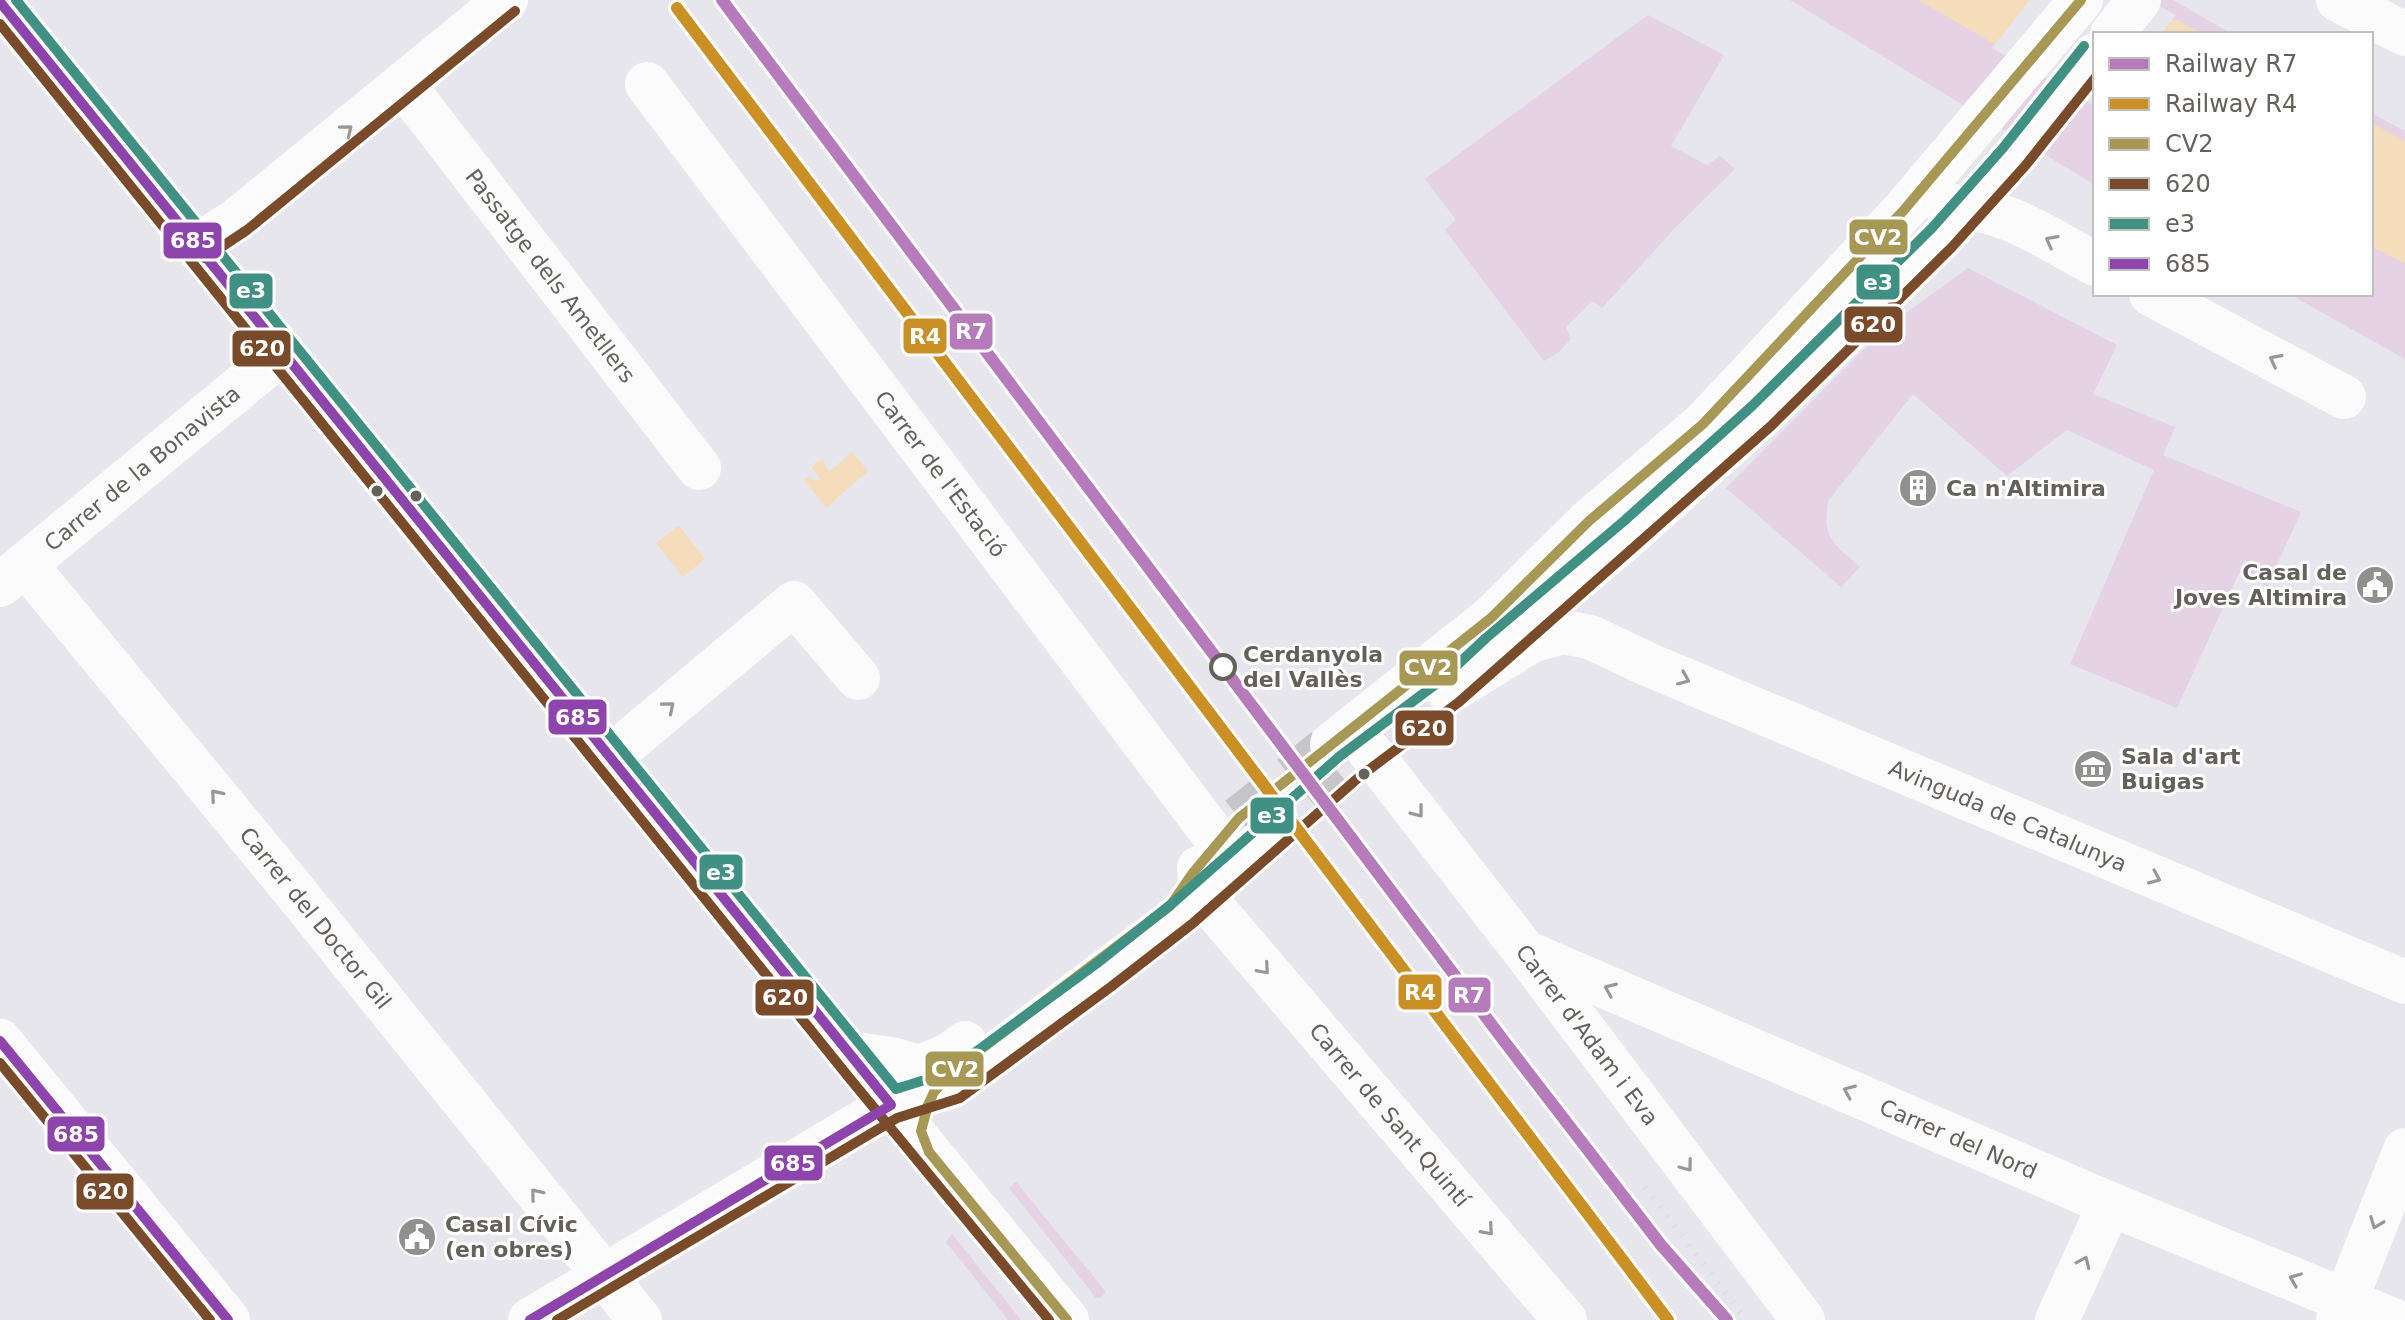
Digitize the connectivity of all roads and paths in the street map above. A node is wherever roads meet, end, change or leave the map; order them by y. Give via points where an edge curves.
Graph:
1 (506, 0) edge
2 (2081, 0) edge
3 (2139, 0) edge
4 (2304, 0) edge
5 (2338, 0) edge
6 (0, 2) edge
7 (2114, 32) edge
8 (2364, 32) edge
9 (2405, 34) edge
10 (2373, 37) edge
11 (2405, 53) edge
12 (2093, 57) edge
13 (403, 84) junction
14 (647, 84) dead end
15 (1967, 173) junction
16 (197, 246) junction
17 (2093, 263) edge
18 (2155, 296) edge
19 (283, 352) junction
20 (2344, 397) dead end
21 (699, 468) dead end
22 (1579, 540) junction
23 (13, 575) edge
24 (1612, 649) junction
25 (858, 678) dead end
26 (1449, 692) junction
27 (1350, 754) junction
28 (610, 757) junction
29 (1220, 864) junction
30 (1525, 952) junction
31 (2405, 982) edge
32 (0, 1041) edge
33 (848, 1053) junction
34 (934, 1092) junction
35 (891, 1105) junction
36 (2405, 1150) edge
37 (929, 1152) junction
38 (2110, 1204) junction
39 (603, 1277) junction
40 (2342, 1310) edge
41 (228, 1320) edge
42 (530, 1320) edge
43 (640, 1320) edge
44 (1067, 1320) edge
45 (1565, 1320) edge
46 (1803, 1320) edge
47 (2057, 1320) edge
48 (2393, 1320) edge

1 - 13 street
2 - 15 street
3 - 7 street
4 - 8 street
5 - 9 street
6 - 16 street
10 - 11 street
12 - 15 street
16 -> 13 street via 238,219
13 - 21 street, Passatge dels Ametllers
14 - 29 street, Carrer de l'Estació
17 -> 15 street
15 - 22 street via 1792,360 1708,441
16 - 19 street
20 -> 18 street
19 - 23 street, Carrer de la Bonavista
19 - 28 street
22 - 24 street via 1590,607 1598,632
22 - 26 street, Avinguda de Catalunya via 1537,614
22 - 27 street
39 -> 23 street, Carrer del Doctor Gil via 292,888
24 - 26 street, Avinguda de Catalunya via 1590,637 1563,632 1531,641
24 -> 31 street, Avinguda de Catalunya
28 -> 25 street via 794,603
26 - 27 street, Avinguda de Catalunya
27 -> 30 street, Carrer d'Adam i Eva
28 - 33 street
29 - 33 street via 947,1056 919,1067
29 - 34 street via 955,1069
29 -> 45 street, Carrer de Sant Quintí
38 -> 30 street, Carrer del Nord
30 -> 46 street, Carrer d'Adam i Eva
32 - 41 street
33 - 35 street
34 - 35 street
34 - 37 street via 921,1131
35 - 37 street
35 - 39 street
36 -> 40 street
37 - 44 street
40 -> 38 street, Carrer del Nord
47 -> 38 street
39 - 42 street
39 - 43 street, Carrer del Doctor Gil
40 - 48 street, Carrer del Nord

